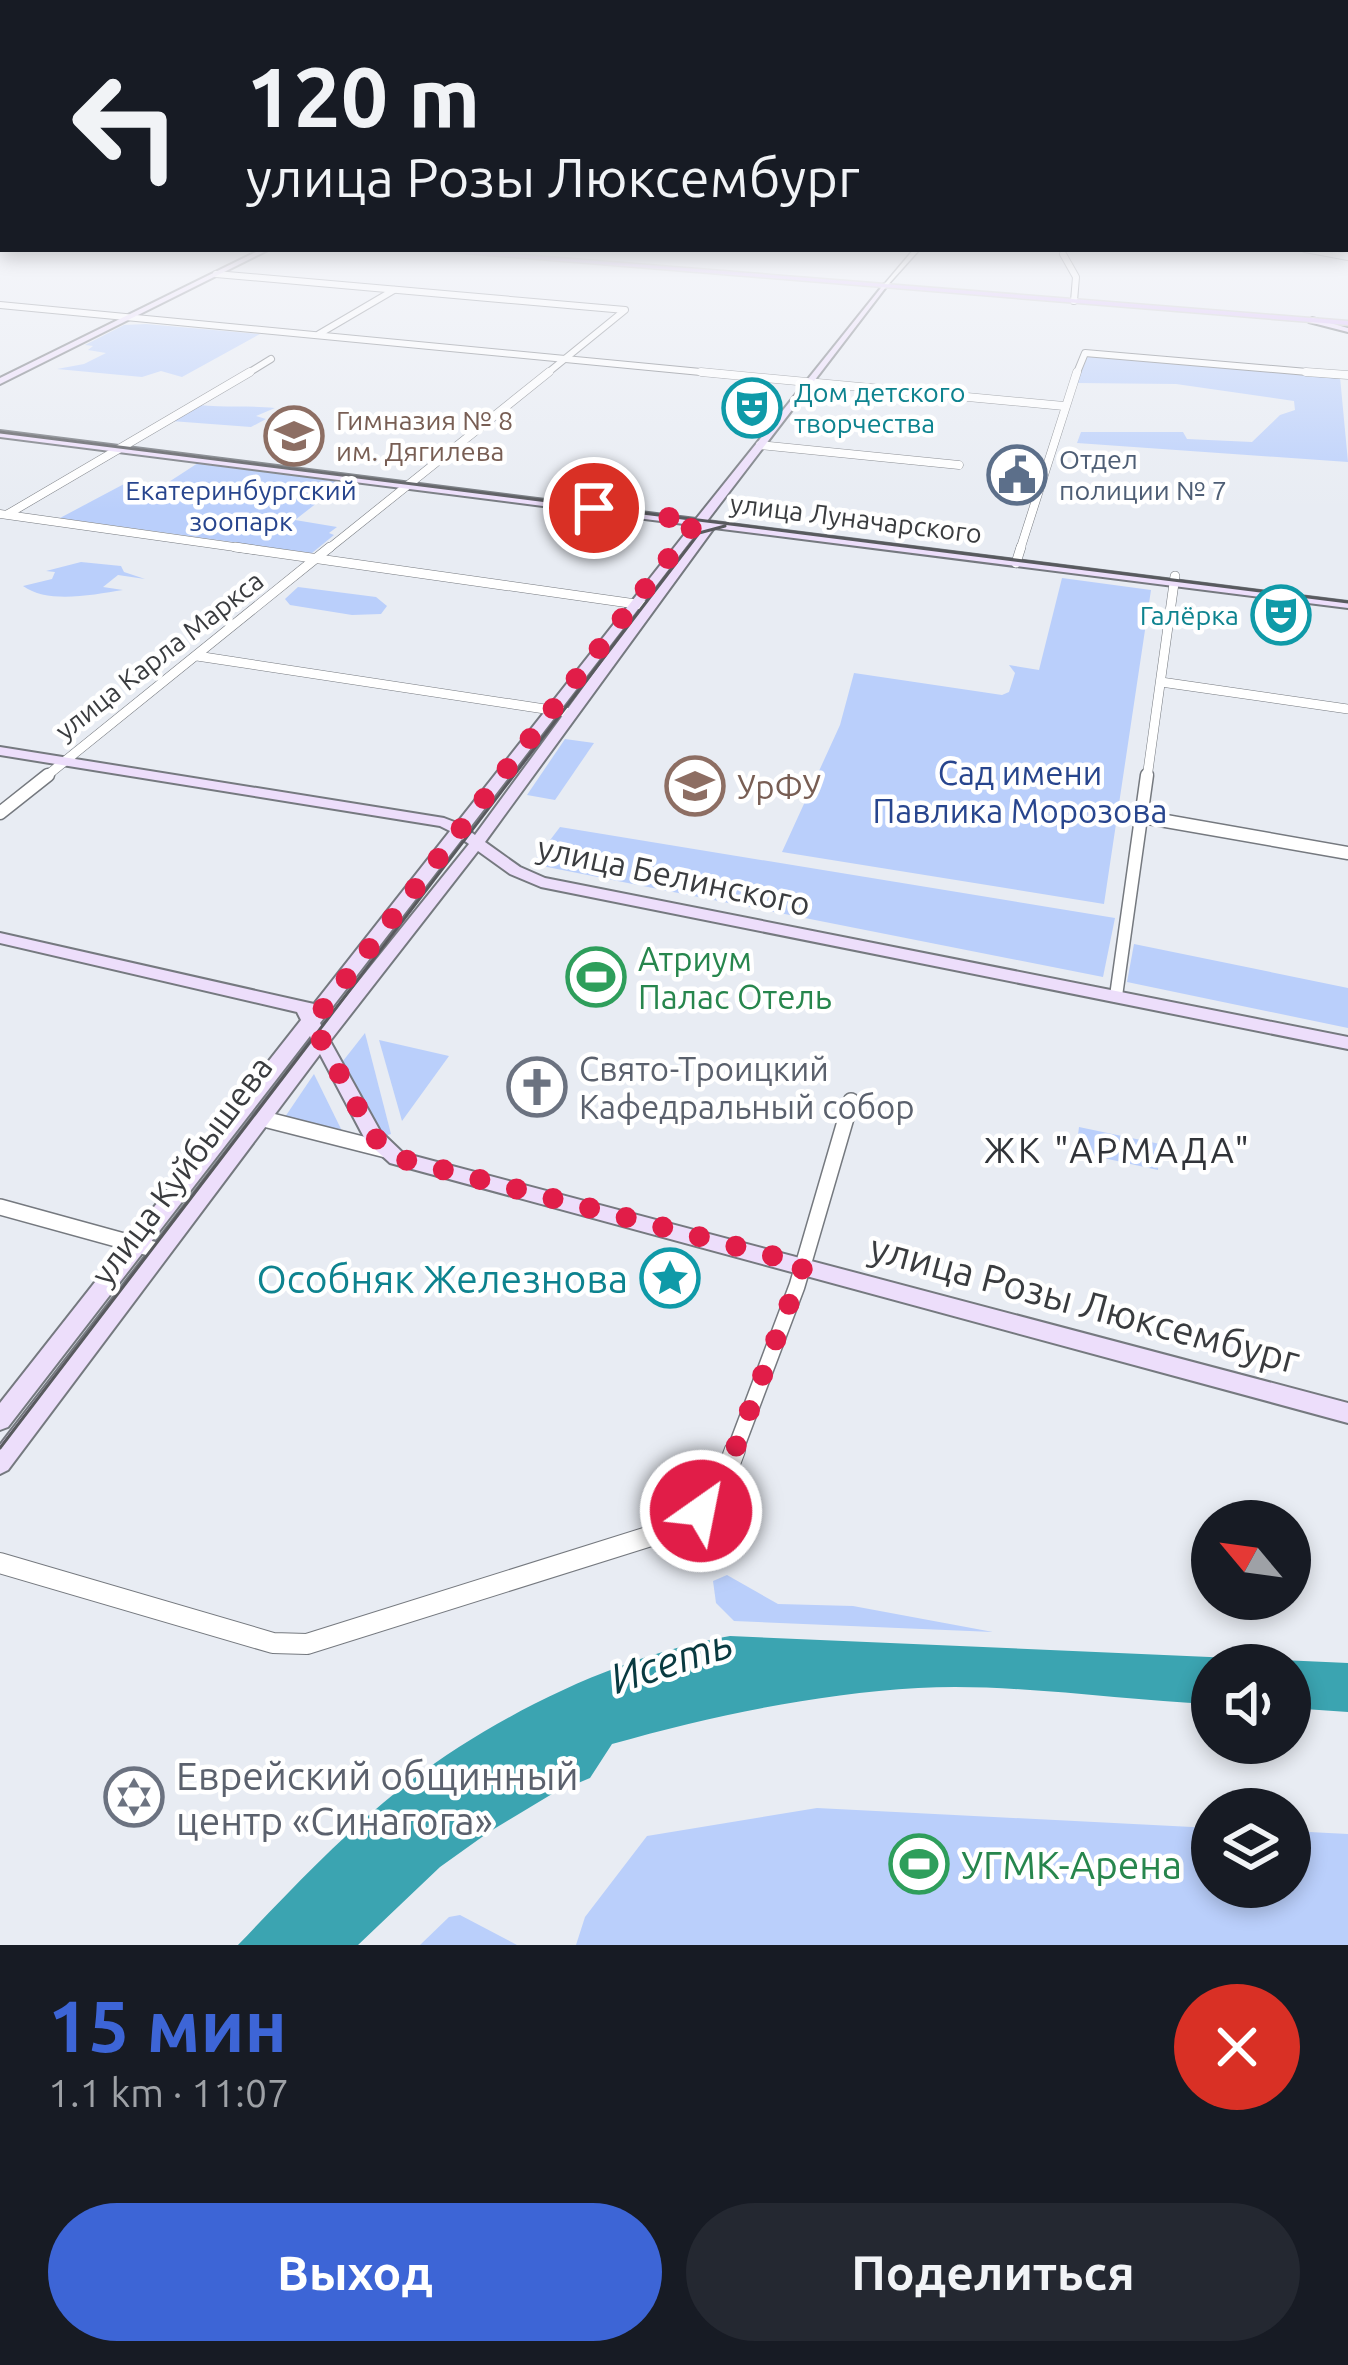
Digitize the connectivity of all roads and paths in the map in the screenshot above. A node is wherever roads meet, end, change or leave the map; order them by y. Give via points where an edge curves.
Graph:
1 (103, 328) edge
2 (247, 328) edge
3 (329, 328) edge
4 (607, 328) edge
5 (851, 328) edge
6 (318, 334) junction
7 (271, 359) dead end
8 (569, 359) junction
9 (1348, 375) edge
10 (0, 378) edge
11 (809, 382) junction
12 (1064, 406) junction
13 (0, 431) edge
14 (760, 445) junction
15 (119, 446) junction
16 (959, 465) dead end
17 (410, 483) junction
18 (2, 516) edge
19 (705, 520) junction
20 (320, 559) junction
21 (1017, 560) junction
22 (1175, 579) junction
23 (1348, 601) edge
24 (642, 605) junction
25 (197, 656) junction
26 (1161, 682) junction
27 (1348, 709) edge
28 (553, 710) junction
29 (572, 712) junction
30 (0, 751) edge
31 (64, 762) junction
32 (0, 813) edge
33 (1143, 817) junction
34 (460, 830) junction
35 (478, 842) junction
36 (1348, 853) edge
37 (0, 938) edge
38 (1116, 996) junction
39 (349, 1004) junction
40 (315, 1021) junction
41 (1348, 1043) edge
42 (851, 1101) dead end
43 (260, 1118) junction
44 (386, 1150) junction
45 (0, 1207) edge
46 (149, 1248) junction
47 (804, 1264) junction
48 (1348, 1413) edge
49 (0, 1420) edge
50 (0, 1463) edge
51 (0, 1563) edge

1 - 10 main road
2 - 6 street
3 - 6 street
4 - 8 street, улица Карла Маркса
5 - 11 main road, улица Куйбышева
6 - 8 street
7 - 15 street
8 - 11 street
8 - 17 street, улица Карла Маркса
9 - 12 street via 1084,353
11 - 12 street
11 - 14 main road, улица Куйбышева
12 - 21 street
13 - 15 main road, улица Луначарского
14 - 16 street
14 - 19 main road, улица Куйбышева
15 - 17 main road, улица Луначарского
15 - 18 street
17 - 19 main road, улица Луначарского
17 - 20 street, улица Карла Маркса
18 - 20 street
19 - 21 main road, улица Луначарского
19 - 24 main road, улица Куйбышева
20 - 24 street
20 - 25 street, улица Карла Маркса
21 - 22 main road, улица Луначарского
22 - 23 main road, улица Луначарского
22 - 26 street
24 - 28 main road, улица Куйбышева
24 - 29 main road, улица Куйбышева
25 - 28 street
25 - 31 street, улица Карла Маркса
26 - 27 street
26 - 33 street
28 - 29 street
28 - 34 main road, улица Куйбышева
29 - 35 main road, улица Куйбышева
30 - 31 main road, улица Белинского
31 - 32 street, улица Карла Маркса
31 - 34 main road, улица Белинского
33 - 36 street
33 - 38 street
34 - 35 main road, улица Белинского
34 - 40 main road, улица Куйбышева
35 - 38 main road, улица Белинского via 514,872 541,882
35 - 39 main road, улица Куйбышева
37 - 40 main road
38 - 41 main road, улица Белинского
39 - 40 main road
39 - 40 main road, улица Куйбышева
40 - 43 main road, улица Куйбышева
40 - 44 main road via 349,1096
40 - 46 main road, улица Куйбышева
42 - 47 street
43 - 44 street, улица Розы Люксембург
43 - 46 main road, улица Куйбышева
44 - 47 main road, улица Розы Люксембург
45 - 46 street
46 - 49 main road, улица Куйбышева
46 - 50 main road, улица Куйбышева
47 - 48 main road, улица Розы Люксембург
47 - 51 street via 718,1495 702,1504 705,1519 307,1644 273,1643

